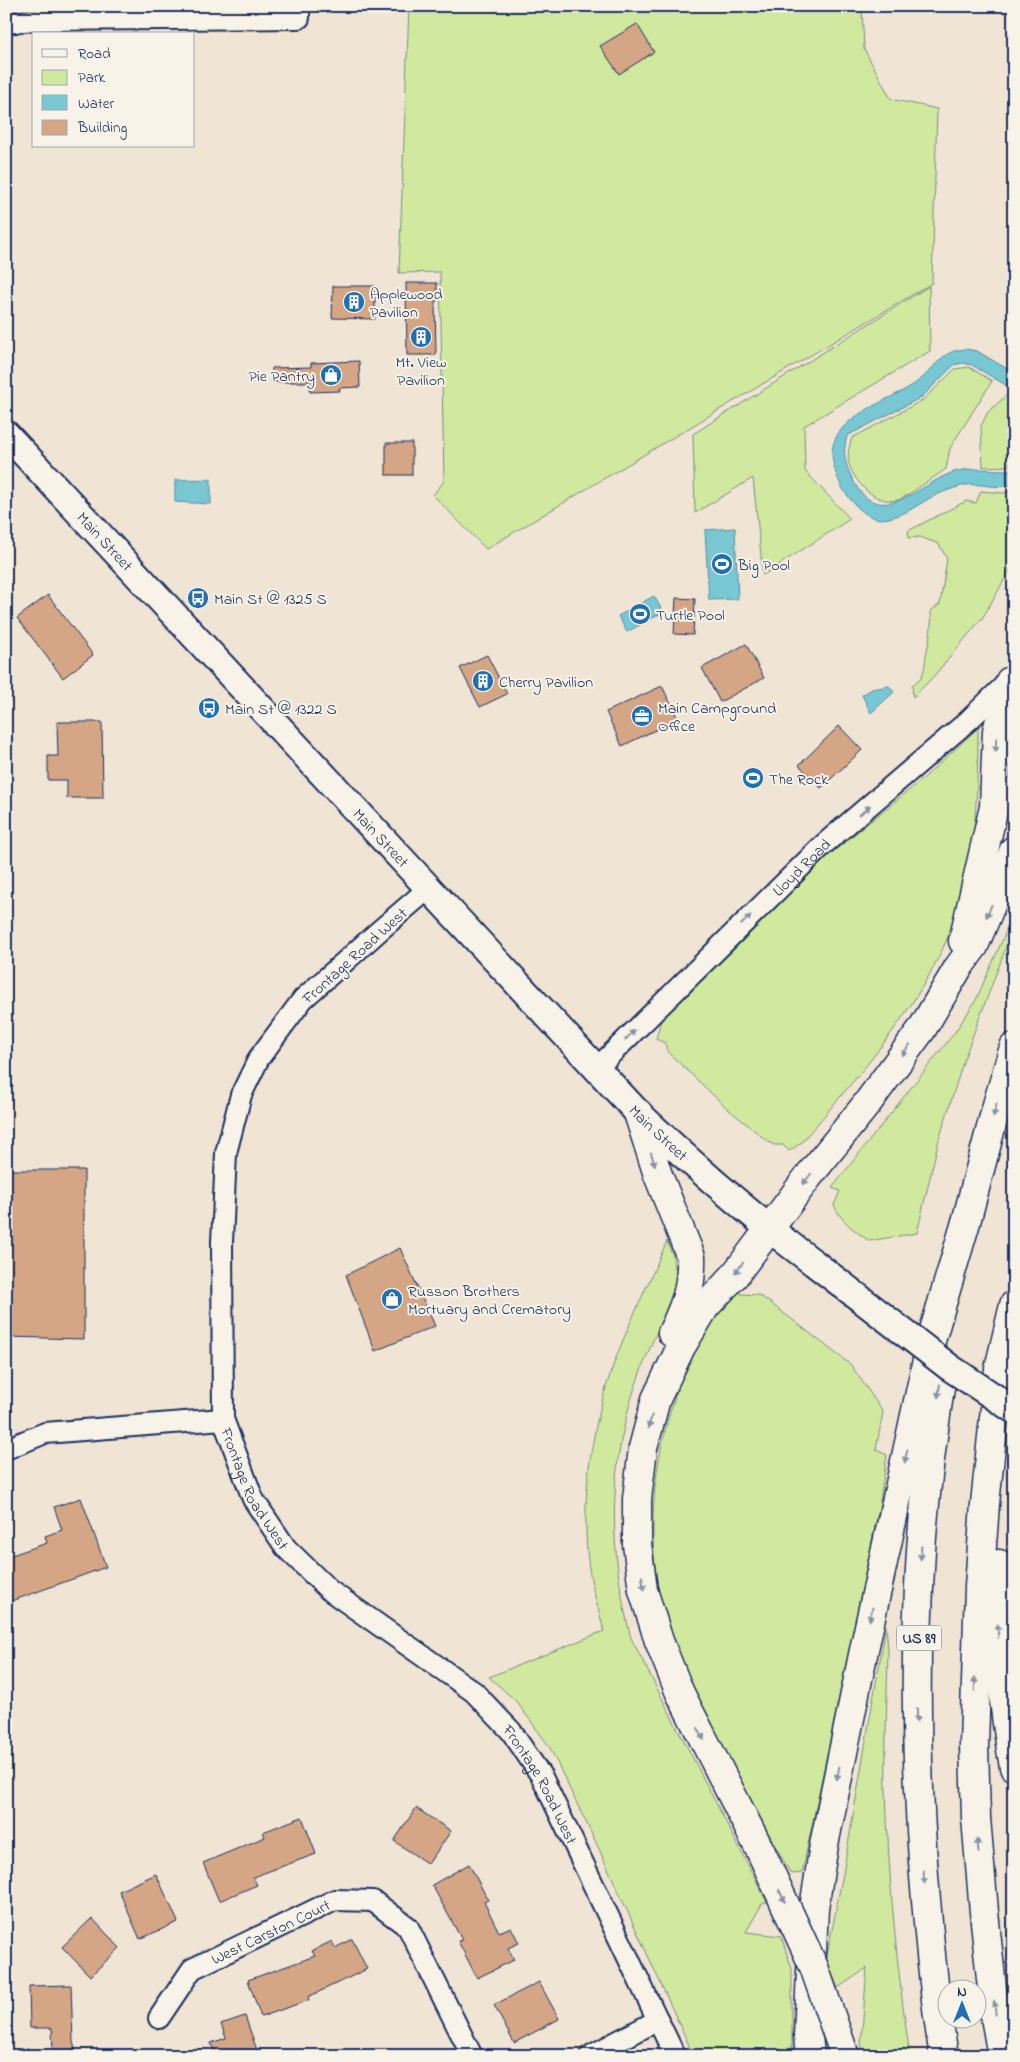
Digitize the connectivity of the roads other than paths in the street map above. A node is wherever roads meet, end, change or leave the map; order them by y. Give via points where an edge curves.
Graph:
1 (300, 6) edge
2 (6, 23) edge
3 (6, 434) edge
4 (1012, 677) edge
5 (1014, 850) edge
6 (428, 889) junction
7 (958, 968) junction
8 (1014, 1047) edge
9 (596, 1069) junction
10 (638, 1113) junction
11 (966, 1222) junction
12 (769, 1230) junction
13 (1014, 1305) edge
14 (662, 1384) junction
15 (1014, 1384) edge
16 (1014, 1410) edge
17 (223, 1419) junction
18 (6, 1449) edge
19 (1014, 1767) edge
20 (159, 2018) dead end
21 (658, 2020) junction
22 (472, 2056) edge
23 (590, 2056) edge
24 (675, 2056) edge
25 (810, 2056) edge
26 (845, 2056) edge
27 (944, 2056) edge
28 (1002, 2056) edge

1 - 2 street via 299,18 33,20
3 - 6 main road, Main Street
4 -> 7 highway via 997,731 994,807
9 -> 4 street, Lloyd Road via 824,846 969,720
5 -> 7 highway via 974,946
6 - 9 main road, Main Street
6 - 17 street, Frontage Road West via 303,999 259,1058 242,1095 226,1152 222,1242
7 -> 12 highway via 922,1029
8 -> 11 highway, US 89
9 - 10 main road, Main Street
10 - 12 main road, Main Street
10 -> 14 highway via 658,1175 691,1257 687,1301 664,1353 660,1370
11 -> 25 highway via 932,1337 824,1845 814,1908 808,2036
11 -> 27 highway, US 89 via 933,1430 921,1551 918,1791 936,2006
12 -> 14 highway via 705,1307
12 - 16 main road, Main Street, bridge via 949,1367
28 -> 13 highway via 984,1912 974,1746 985,1504 1000,1369
14 -> 26 highway, bridge via 643,1448 637,1499 637,1544 643,1590 680,1693 761,1852 814,1967
19 -> 15 highway via 1002,1684 998,1588 1005,1459
17 - 18 street via 46,1433
17 - 21 street, Frontage Road West via 253,1499 286,1548 329,1590 474,1692 511,1731 542,1777
20 - 22 street, West Carston Court via 192,1969 335,1900 373,1901 408,1927
21 - 23 street
21 - 24 street, Frontage Road West

